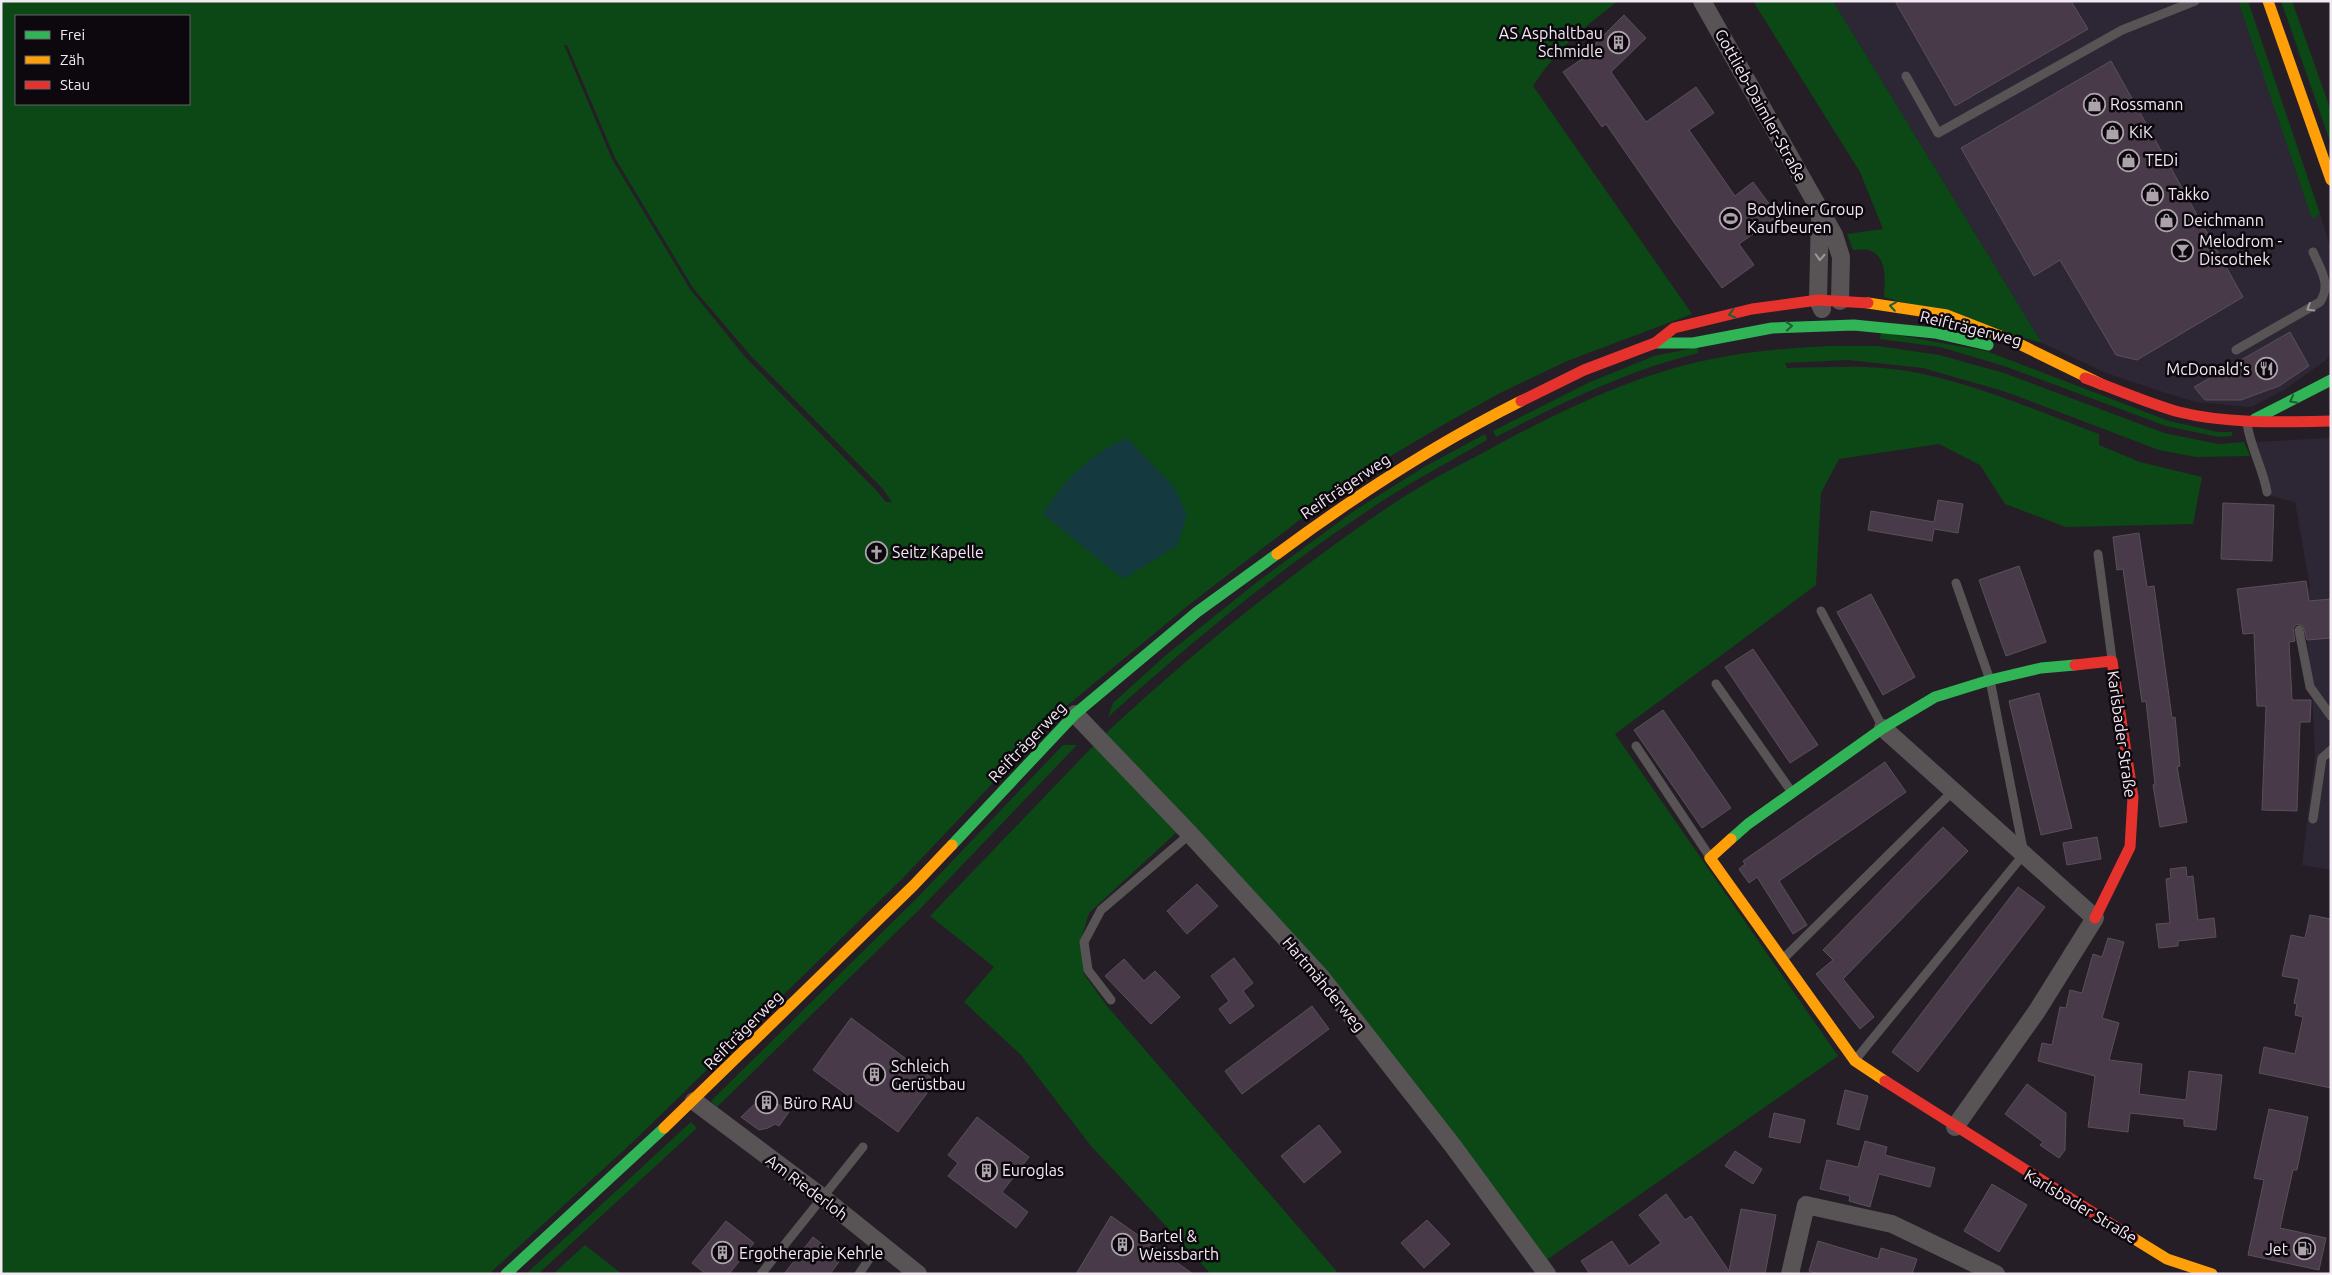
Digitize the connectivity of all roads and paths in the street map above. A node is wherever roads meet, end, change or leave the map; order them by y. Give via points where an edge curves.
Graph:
1 (1702, 1) edge
2 (2195, 1) edge
3 (2268, 1) edge
4 (1906, 76) dead end
5 (2331, 180) edge
6 (1820, 208) junction
7 (2313, 252) dead end
8 (1818, 300) junction
9 (1840, 301) junction
10 (1830, 322) junction
11 (1655, 343) junction
12 (2236, 350) dead end
13 (2331, 380) edge
14 (2101, 384) junction
15 (2250, 420) junction
16 (2331, 421) edge
17 (2267, 492) dead end
18 (2098, 554) dead end
19 (1956, 583) dead end
20 (1821, 611) dead end
21 (2299, 630) dead end
22 (2112, 661) junction
23 (1990, 680) junction
24 (1716, 684) dead end
25 (1076, 714) junction
26 (2331, 716) edge
27 (1883, 728) junction
28 (1636, 746) dead end
29 (2331, 750) edge
30 (1952, 792) junction
31 (1793, 794) junction
32 (2313, 819) dead end
33 (1190, 834) junction
34 (2024, 854) junction
35 (1710, 858) junction
36 (2095, 918) junction
37 (1782, 960) junction
38 (1111, 1000) dead end
39 (1854, 1061) junction
40 (694, 1101) junction
41 (1955, 1127) junction
42 (863, 1147) dead end
43 (822, 1197) junction
44 (880, 1243) junction
45 (506, 1274) edge
46 (761, 1274) edge
47 (860, 1274) edge
48 (918, 1274) edge
49 (1547, 1274) edge
50 (1790, 1274) edge
51 (1996, 1274) edge
52 (2212, 1274) edge

1 - 6 street, Gottlieb-Daimler-Straße
2 - 4 lane via 2122,30 1938,133
3 - 5 street
6 -> 8 street, Gottlieb-Daimler-Straße
6 - 9 street, Gottlieb-Daimler-Straße via 1841,257
7 -> 12 lane via 2326,282 2320,302
8 - 9 street, Reifträgerweg
8 - 10 street
8 -> 11 street, Reifträgerweg via 1752,309 1674,328
9 - 10 street
14 -> 9 street, Reifträgerweg via 2011,340 1947,315
11 -> 10 street, Reifträgerweg via 1681,344 1770,328
10 - 14 street, Reifträgerweg via 1877,324 1942,334 2005,351
11 - 25 street, Reifträgerweg via 1584,370 1523,399 1367,489 1197,612
13 -> 15 street
14 - 15 street, Reifträgerweg via 2138,399 2192,414
15 - 16 street, Reifträgerweg
15 - 17 lane via 2249,439
18 - 22 lane, Karlsbader Straße
19 - 23 lane
20 - 27 lane
21 - 26 lane via 2310,688
22 - 23 street, Karlsbader Straße via 2041,668
22 - 36 street, Karlsbader Straße via 2133,797 2130,846
23 - 27 street, Karlsbader Straße via 1935,697
23 - 34 lane
24 - 31 lane
25 - 33 street, Hartmähderweg
25 - 40 street, Reifträgerweg via 913,886
27 - 30 street
27 - 31 street, Karlsbader Straße
28 - 35 lane, Karlsbader Straße
29 - 32 lane via 2322,758
30 - 34 street
30 - 37 lane
31 - 35 street, Karlsbader Straße via 1748,824
33 - 38 lane via 1101,910 1084,942 1088,970
33 - 49 street, Hartmähderweg via 1321,977 1453,1146
34 - 36 street
34 - 39 lane
35 - 37 street, Karlsbader Straße
36 - 41 street, Karlsbader Straße via 2037,1011
37 - 39 street, Karlsbader Straße
39 - 41 street, Karlsbader Straße
40 - 43 street, Am Riederloh
40 - 45 street, Reifträgerweg
41 - 52 street, Karlsbader Straße via 2167,1258
42 - 43 lane
43 - 44 street, Am Riederloh
43 - 46 lane
44 - 47 lane
44 - 48 street, Am Riederloh
50 - 51 street via 1806,1206 1892,1224

